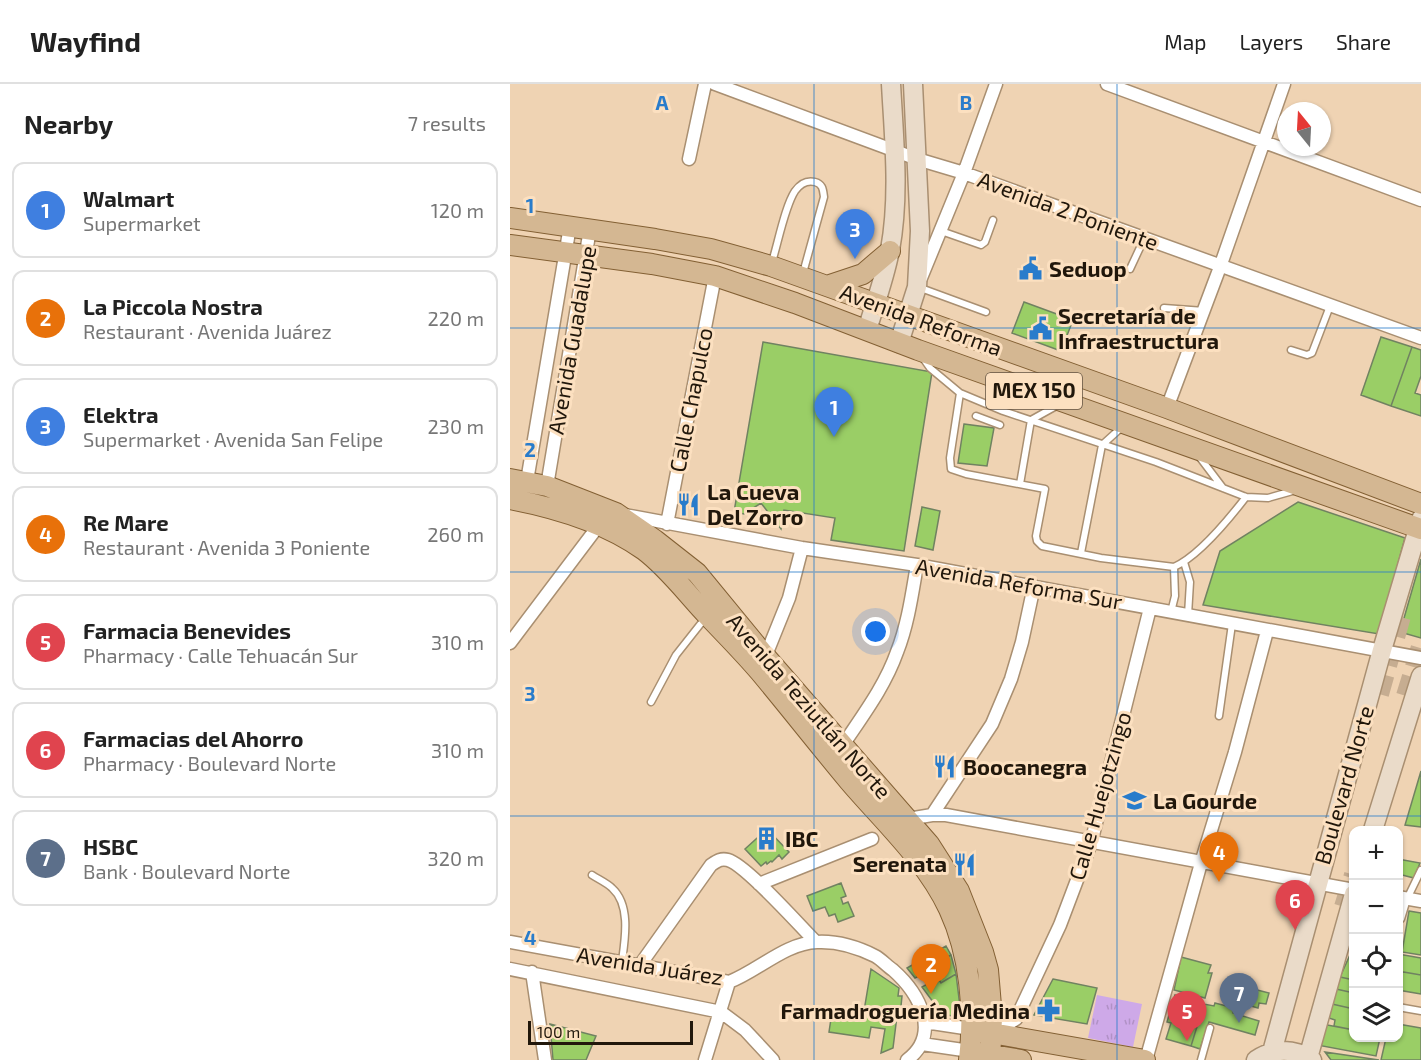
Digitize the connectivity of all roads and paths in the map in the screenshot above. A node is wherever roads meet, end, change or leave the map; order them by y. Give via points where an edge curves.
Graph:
1 (705, 84) edge
2 (715, 84) edge
3 (891, 84) edge
4 (913, 84) edge
5 (996, 84) edge
6 (1107, 84) edge
7 (1284, 84) edge
8 (1265, 141) junction
9 (894, 149) junction
10 (689, 159) dead end
11 (916, 159) junction
12 (964, 173) junction
13 (1421, 200) edge
14 (510, 218) edge
15 (993, 220) dead end
16 (570, 226) junction
17 (590, 229) junction
18 (940, 231) junction
19 (1144, 239) junction
20 (510, 245) edge
21 (890, 251) junction
22 (565, 252) junction
23 (586, 255) junction
24 (771, 266) junction
25 (1220, 267) junction
26 (1130, 269) dead end
27 (715, 276) junction
28 (802, 277) junction
29 (827, 286) junction
30 (917, 287) junction
31 (874, 305) junction
32 (1330, 306) junction
33 (1164, 308) dead end
34 (1204, 311) junction
35 (986, 312) dead end
36 (908, 317) junction
37 (867, 330) junction
38 (1421, 338) edge
39 (899, 342) junction
40 (918, 350) junction
41 (1291, 350) dead end
42 (1084, 379) junction
43 (960, 393) junction
44 (1071, 403) junction
45 (1167, 408) junction
46 (976, 416) dead end
47 (1031, 420) junction
48 (1125, 424) junction
49 (1000, 425) dead end
50 (1102, 445) junction
51 (1192, 448) junction
52 (518, 480) edge
53 (1020, 484) junction
54 (547, 486) junction
55 (1305, 487) junction
56 (1224, 489) junction
57 (1246, 497) junction
58 (510, 499) edge
59 (1421, 504) edge
60 (616, 513) junction
61 (667, 524) junction
62 (599, 525) junction
63 (1420, 525) edge
64 (802, 548) junction
65 (1081, 553) junction
66 (1184, 562) junction
67 (917, 565) junction
68 (1174, 567) junction
69 (1034, 586) junction
70 (1149, 608) junction
71 (1171, 612) junction
72 (1188, 615) junction
73 (707, 616) junction
74 (510, 624) edge
75 (1232, 624) junction
76 (525, 625) junction
77 (1267, 631) junction
78 (510, 643) edge
79 (1382, 650) junction
80 (1421, 658) edge
81 (762, 663) junction
82 (1421, 676) edge
83 (651, 702) dead end
84 (1219, 716) dead end
85 (843, 745) junction
86 (932, 815) junction
87 (897, 822) junction
88 (1374, 826) edge
89 (872, 839) dead end
90 (1091, 843) junction
91 (1201, 863) junction
92 (1421, 870) edge
93 (592, 875) dead end
94 (759, 884) junction
95 (1317, 884) junction
96 (1349, 891) edge
97 (1403, 898) edge
98 (1421, 901) edge
99 (1349, 912) tunnel mouth
100 (510, 942) edge
101 (815, 942) junction
102 (622, 962) junction
103 (640, 965) junction
104 (510, 969) edge
105 (532, 972) junction
106 (729, 982) junction
107 (1403, 1008) edge
108 (1421, 1011) edge
109 (721, 1012) junction
110 (925, 1022) junction
111 (1210, 1028) dead end
112 (971, 1029) junction
113 (993, 1034) junction
114 (922, 1044) junction
115 (969, 1055) edge
116 (1264, 1056) edge
117 (990, 1058) edge
118 (1310, 1059) edge
119 (545, 1060) edge
120 (705, 1060) edge
121 (773, 1060) edge
122 (907, 1060) edge
123 (1021, 1060) edge
124 (1145, 1060) edge
125 (1201, 1060) edge

1 - 10 street
2 - 9 street, Avenida 2 Poniente
3 - 9 main road
4 - 11 main road
5 - 12 street
6 - 8 street
7 - 8 street
8 - 13 street
8 - 25 street
9 - 11 street, Avenida 2 Poniente
9 - 21 main road
11 - 12 street, Avenida 2 Poniente
11 - 30 main road via 920,231
12 - 18 street
12 - 19 street, Avenida 2 Poniente
14 - 16 main road, Avenida Reforma / MEX 150
15 - 18 lane via 981,245
16 - 17 main road, Avenida Reforma / MEX 150
16 - 22 street, Avenida Guadalupe
17 - 23 street, Avenida Guadalupe
17 - 24 main road, Avenida Reforma / MEX 150 via 711,249
18 - 30 street
19 - 25 street, Avenida 2 Poniente
19 - 26 lane
20 - 22 main road, Avenida Reforma / MEX 150
21 - 29 main road via 863,274
21 - 31 main road
22 - 23 main road, Avenida Reforma / MEX 150
22 - 52 street, Avenida Guadalupe via 554,330
23 - 27 main road, Avenida Reforma / MEX 150
23 - 54 street, Avenida Guadalupe
24 - 28 main road, Avenida Reforma / MEX 150
24 - 28 lane via 795,191 807,182 820,184 824,197
25 - 32 street, Avenida 2 Poniente
25 - 34 street
27 - 37 main road, Avenida Reforma / MEX 150
27 - 61 street, Calle Chapulco
28 - 29 main road, Avenida Reforma / MEX 150
29 - 31 main road, Avenida Reforma / MEX 150
30 - 35 lane
30 - 36 main road
31 - 36 main road, Avenida Reforma / MEX 150
31 - 37 main road
32 - 38 street, Avenida 2 Poniente
32 - 41 lane via 1311,353
33 - 34 lane
34 - 45 street
36 - 39 main road
36 - 42 main road, Avenida Reforma / MEX 150
37 - 39 main road, Avenida Reforma / MEX 150
39 - 40 main road, Avenida Reforma / MEX 150
40 - 43 lane via 930,368
40 - 44 main road, Avenida Reforma / MEX 150
42 - 44 main road
42 - 45 main road, Avenida Reforma / MEX 150
43 - 47 lane
43 - 53 lane via 951,469
44 - 47 lane
44 - 48 main road, Avenida Reforma / MEX 150
45 - 59 main road, Avenida Reforma / MEX 150
46 - 49 lane
47 - 50 lane
47 - 53 lane
48 - 50 lane
48 - 51 main road, Avenida Reforma / MEX 150
50 - 56 lane
50 - 65 lane
51 - 55 main road, Avenida Reforma / MEX 150
51 - 56 lane
52 - 54 main road, Avenida Teziutlán Norte
53 - 65 lane via 1045,489 1036,536 1039,544
54 - 60 main road, Avenida Teziutlán Norte
55 - 57 lane via 1268,498
55 - 63 main road, Avenida Reforma / MEX 150
56 - 57 lane
57 - 66 lane
58 - 62 main road, Avenida Teziutlán Norte via 549,506
60 - 61 street, Avenida Reforma Sur
60 - 81 main road, Avenida Teziutlán Norte via 697,573
61 - 64 street, Avenida Reforma Sur
62 - 73 main road, Avenida Teziutlán Norte via 644,550
62 - 76 street
63 - 79 main road, Boulevard Norte
64 - 67 street, Avenida Reforma Sur
64 - 81 street via 789,598
65 - 68 lane
66 - 68 lane
66 - 72 lane via 1190,582
67 - 69 street, Avenida Reforma Sur
67 - 85 street via 897,652 880,689
68 - 71 lane
69 - 70 street, Avenida Reforma Sur
69 - 86 street via 1011,679 992,724
70 - 71 street, Avenida Reforma Sur
70 - 90 street, Calle Huejotzingo
71 - 72 street, Avenida Reforma Sur
72 - 75 street, Avenida Reforma Sur
73 - 81 main road, Avenida Teziutlán Norte
73 - 83 lane via 676,655
74 - 76 street
75 - 77 street, Avenida Reforma Sur
75 - 84 lane
76 - 78 street
77 - 79 street, Avenida Reforma Sur
77 - 91 street
79 - 80 street, Avenida Reforma Sur
79 - 95 main road, Boulevard Norte
81 - 85 main road, Avenida Teziutlán Norte
81 - 87 main road, Avenida Teziutlán Norte via 849,781
82 - 88 main road, Boulevard Norte
85 - 87 main road, Avenida Teziutlán Norte
86 - 87 street
86 - 90 street
87 - 112 main road, Avenida Teziutlán Norte via 948,908 960,938 968,975
87 - 113 main road, Avenida Teziutlán Norte via 929,844 971,916 988,970
89 - 94 street
90 - 91 street
90 - 113 street, Calle Huejotzingo via 1060,925 1016,1019
91 - 95 street
91 - 124 street
92 - 97 lane
93 - 102 lane via 613,889 622,903
94 - 101 street
94 - 103 street via 732,860 711,865
95 - 96 street
95 - 116 main road, Boulevard Norte
97 - 98 street
99 - 118 main road, Boulevard Norte
100 - 102 street, Avenida Juárez
101 - 106 street, Avenida Juárez via 792,948
101 - 110 street, Avenida Juárez via 853,947 877,957 915,994
102 - 103 street, Avenida Juárez
103 - 106 street, Avenida Juárez
104 - 105 street, Avenida Juárez
105 - 109 street, Avenida Juárez
105 - 119 street
106 - 109 street
107 - 108 lane
109 - 120 street
109 - 121 street, Avenida Juárez
110 - 112 street
110 - 114 street, Avenida Juárez
111 - 125 lane
112 - 113 main road
112 - 115 main road, Avenida Teziutlán Norte
113 - 117 main road, Avenida Teziutlán Norte
113 - 124 main road
114 - 115 street
114 - 122 street
115 - 117 main road
116 - 118 main road via 1290,1051
117 - 123 main road

